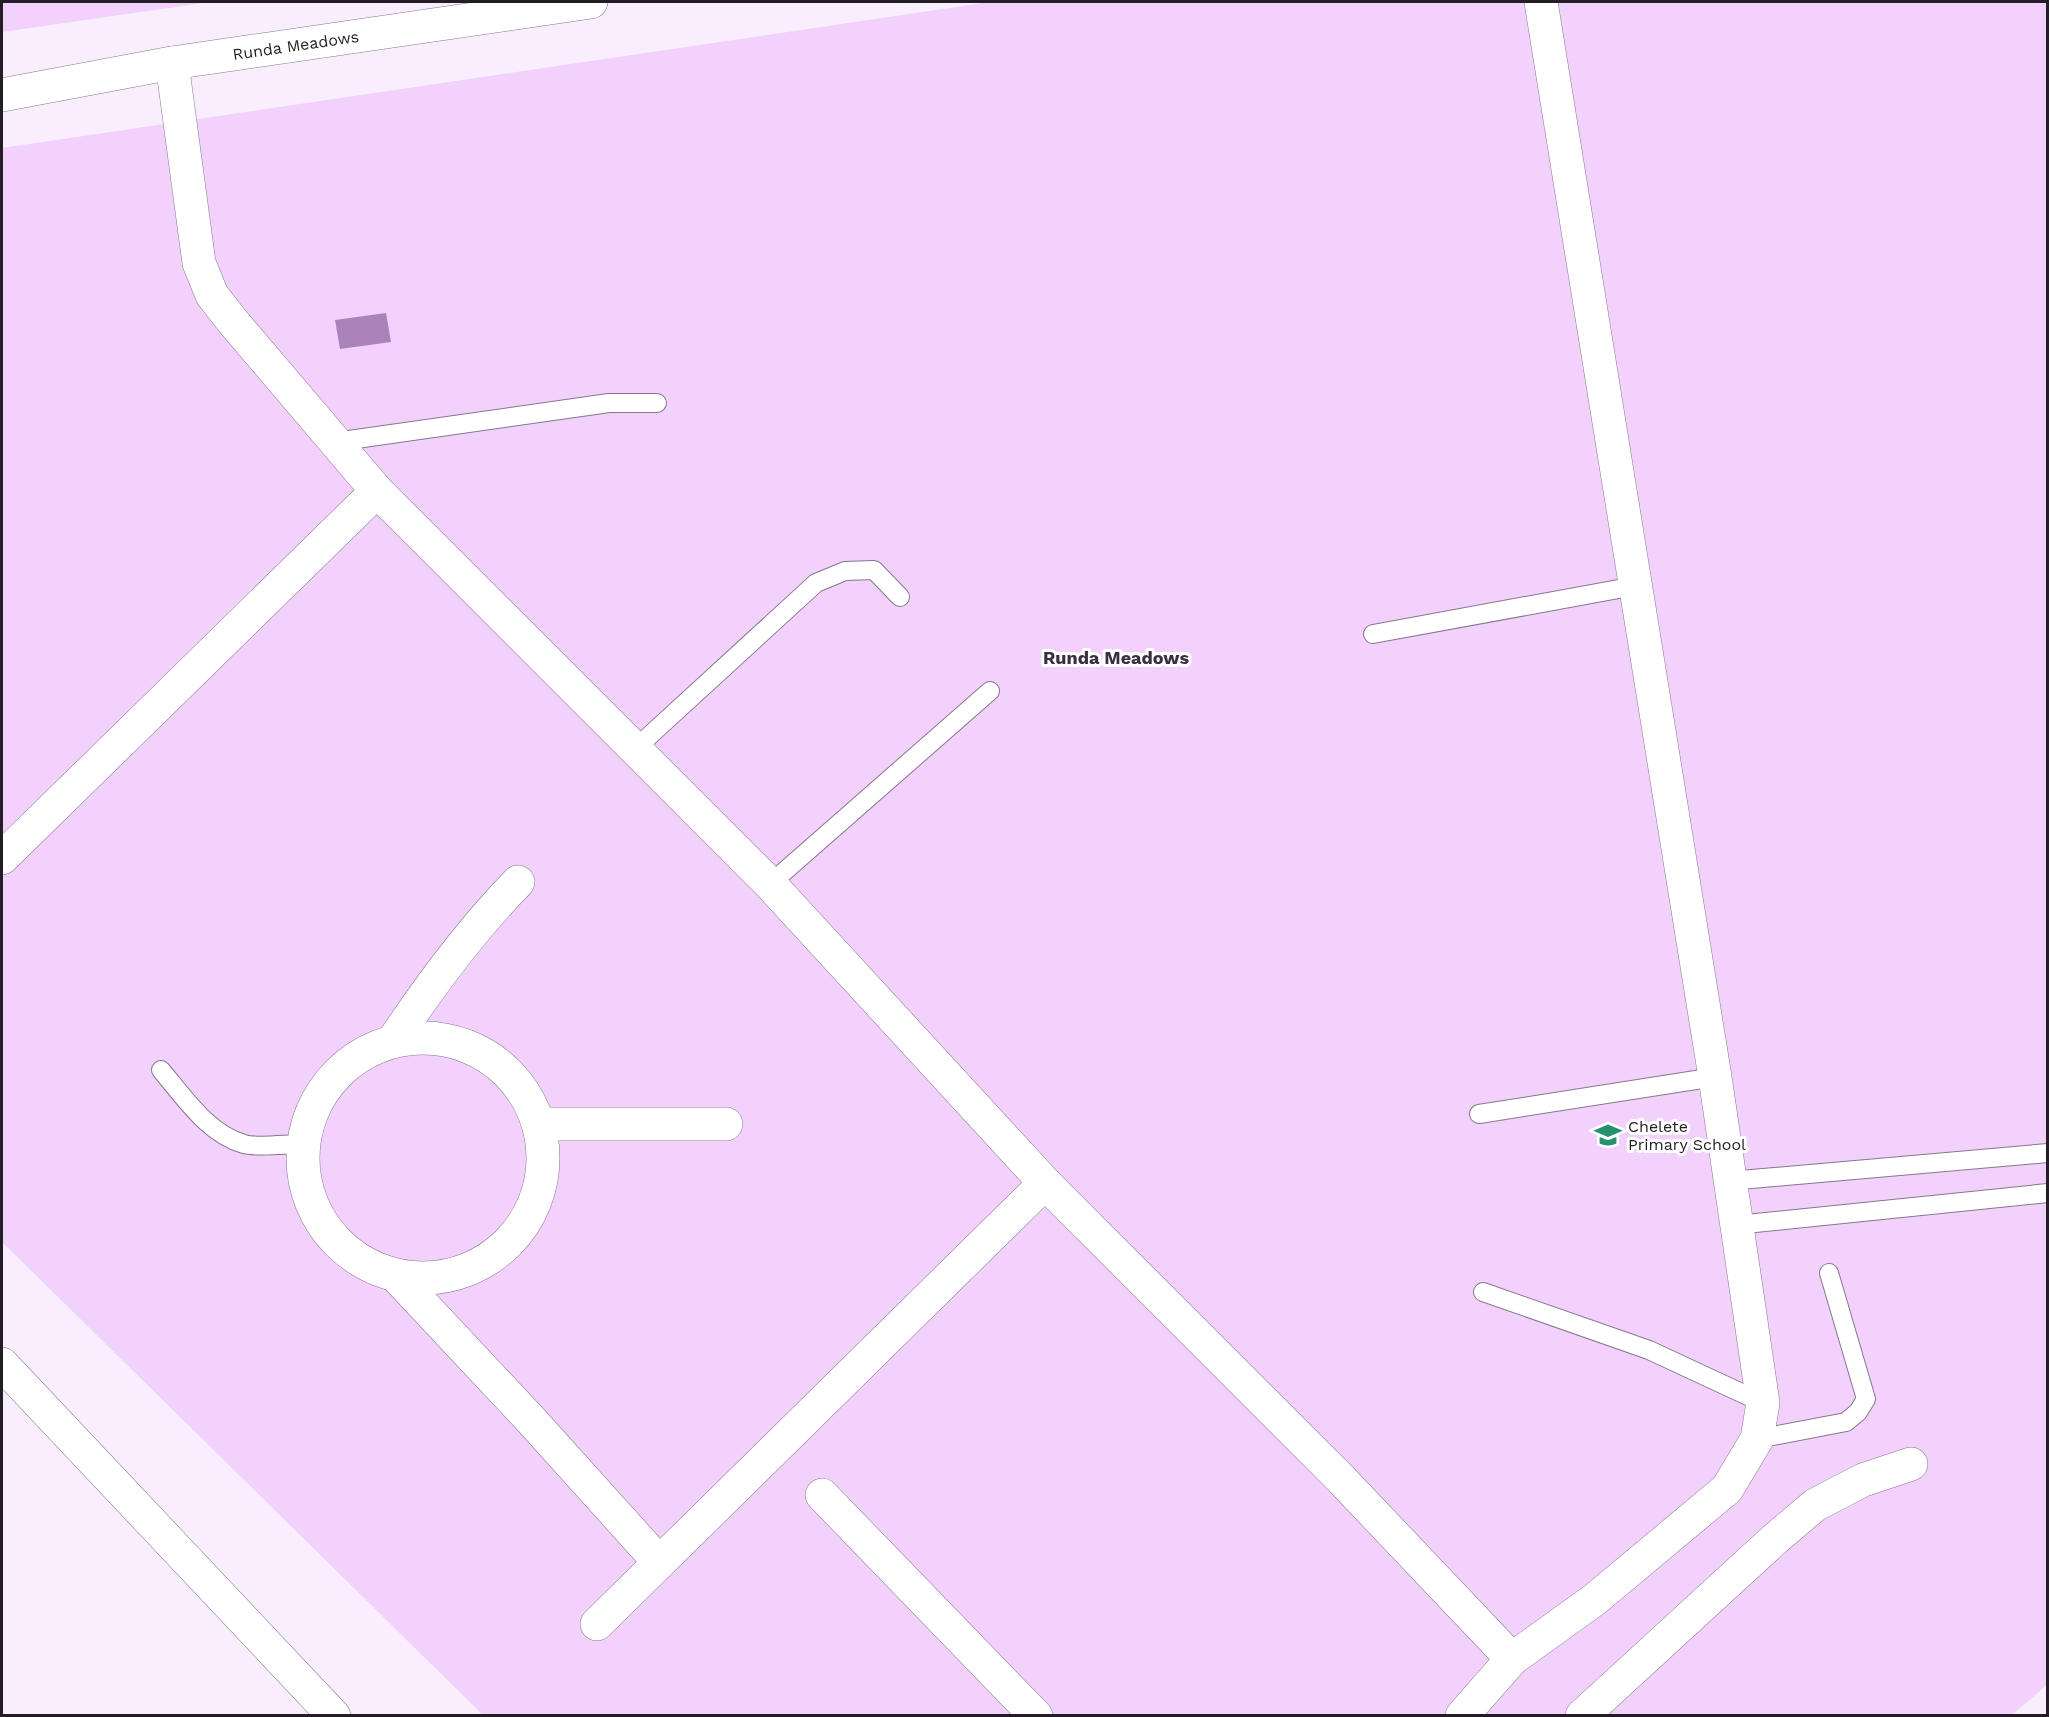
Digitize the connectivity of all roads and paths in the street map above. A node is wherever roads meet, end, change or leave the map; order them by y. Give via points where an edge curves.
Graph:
1 (591, 2) edge
2 (1541, 2) edge
3 (172, 63) junction
4 (2, 95) edge
5 (657, 403) dead end
6 (335, 442) junction
7 (377, 492) junction
8 (1635, 586) junction
9 (900, 597) dead end
10 (1373, 634) dead end
11 (990, 691) dead end
12 (636, 748) junction
13 (2, 857) edge
14 (518, 882) dead end
15 (770, 884) junction
16 (393, 1041) junction
17 (161, 1070) dead end
18 (1715, 1077) junction
19 (1479, 1114) dead end
20 (542, 1124) junction
21 (726, 1124) dead end
22 (300, 1144) junction
23 (2048, 1153) edge
24 (1729, 1181) junction
25 (1045, 1183) junction
26 (2048, 1193) edge
27 (1736, 1225) junction
28 (1829, 1273) dead end
29 (396, 1276) junction
30 (1483, 1292) dead end
31 (2, 1364) edge
32 (1763, 1403) junction
33 (1757, 1439) junction
34 (1911, 1464) dead end
35 (822, 1495) dead end
36 (659, 1562) junction
37 (597, 1624) dead end
38 (1512, 1659) junction
39 (334, 1716) edge
40 (1036, 1716) edge
41 (1462, 1716) edge
42 (1582, 1716) edge

1 - 3 street, Runda Meadows
2 - 8 street
3 - 4 street, Runda Meadows
3 - 6 street via 199,264 212,296
5 - 6 lane via 609,403
6 - 7 street
7 - 12 street
7 - 13 street
8 - 10 lane
8 - 18 street
9 - 12 lane via 874,570 844,571 816,583
11 - 15 lane
12 - 15 street
14 - 16 street via 423,995
15 - 25 street
16 - 20 street via 448,1040 497,1063
16 - 22 street via 352,1060 321,1093 304,1124
17 - 22 lane via 224,1136 246,1145
18 - 19 lane
18 - 24 street
20 - 21 street
20 - 29 street via 545,1158 533,1211 499,1254 450,1277
22 - 29 street via 305,1182 322,1224 354,1257
23 - 24 lane
24 - 27 street
25 - 36 street
25 - 38 street via 1342,1480
26 - 27 lane
27 - 32 street
28 - 33 lane via 1866,1399 1846,1422
29 - 36 street
30 - 32 lane via 1649,1350
31 - 39 street
32 - 33 street
33 - 38 street via 1727,1489 1594,1600
34 - 42 street via 1863,1480 1815,1505
35 - 40 street
36 - 37 street
38 - 41 street

